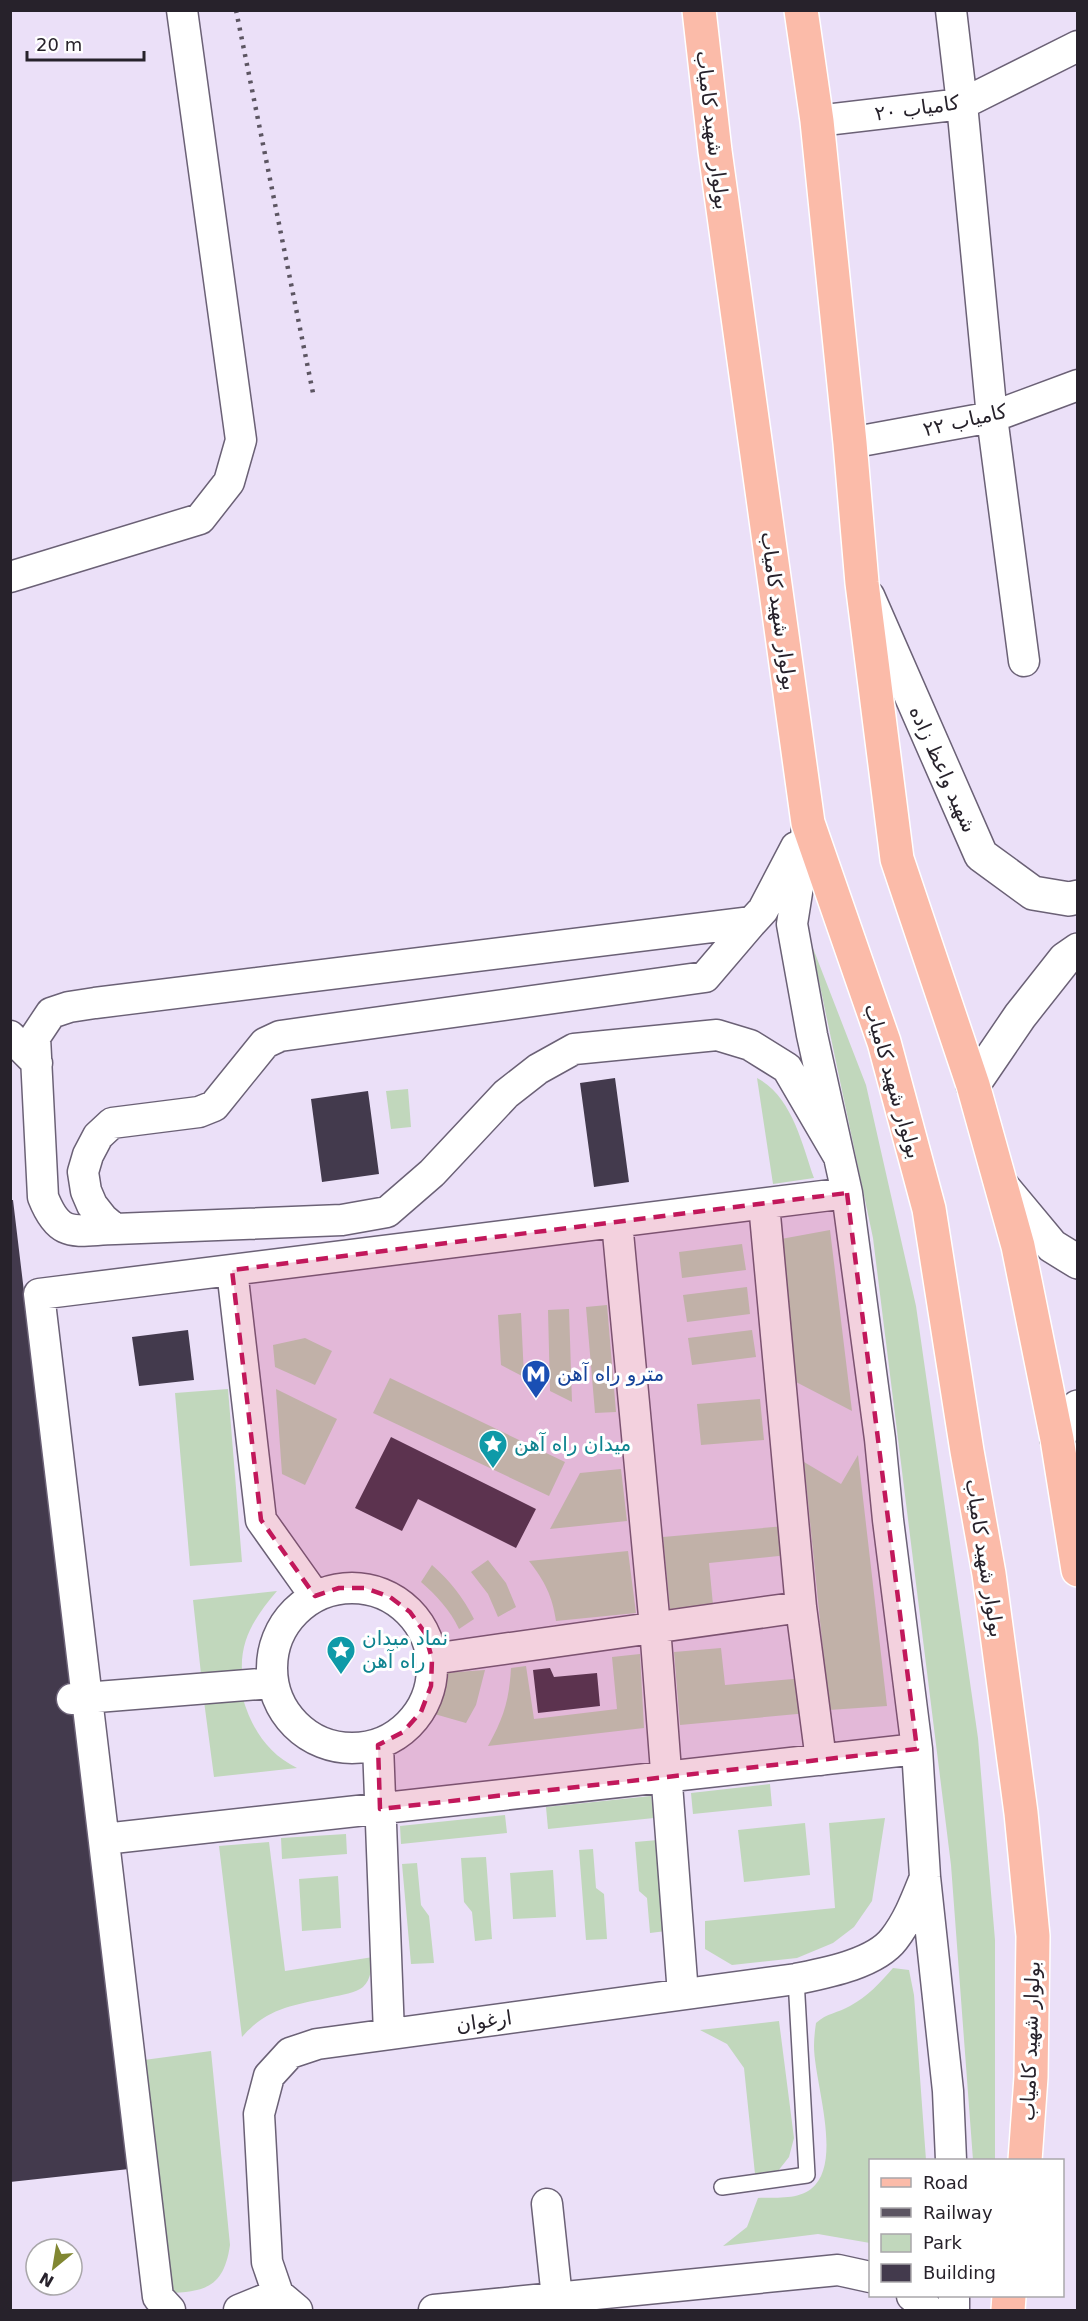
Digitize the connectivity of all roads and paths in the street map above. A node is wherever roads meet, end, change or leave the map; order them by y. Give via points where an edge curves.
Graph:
1 (182, 10) edge
2 (699, 10) edge
3 (801, 10) edge
4 (951, 10) edge
5 (1077, 46) edge
6 (962, 104) junction
7 (817, 121) junction
8 (1077, 385) edge
9 (992, 417) junction
10 (850, 443) junction
11 (10, 577) edge
12 (862, 583) junction
13 (1024, 661) dead end
14 (808, 823) junction
15 (1077, 897) edge
16 (752, 922) junction
17 (1077, 950) edge
18 (10, 1036) edge
19 (37, 1063) junction
20 (973, 1086) junction
21 (839, 1157) junction
22 (1002, 1186) junction
23 (847, 1193) junction
24 (764, 1204) junction
25 (617, 1222) junction
26 (115, 1229) junction
27 (1077, 1262) edge
28 (232, 1270) junction
29 (1077, 1407) edge
30 (1057, 1439) junction
31 (1077, 1570) edge
32 (315, 1596) junction
33 (801, 1607) junction
34 (655, 1627) junction
35 (432, 1659) junction
36 (272, 1683) junction
37 (79, 1698) junction
38 (378, 1745) junction
39 (917, 1749) junction
40 (821, 1760) junction
41 (667, 1777) junction
42 (380, 1809) junction
43 (104, 1839) junction
44 (925, 1877) junction
45 (795, 1979) junction
46 (683, 1994) junction
47 (389, 2034) junction
48 (951, 2159) edge
49 (1025, 2159) edge
50 (722, 2187) dead end
51 (547, 2204) dead end
52 (869, 2277) edge
53 (914, 2297) edge
54 (557, 2298) junction
55 (287, 2302) edge
56 (170, 2310) edge
57 (239, 2310) edge
58 (434, 2310) edge
59 (929, 2310) edge

1 - 11 street via 241,440 229,482 200,519
2 - 14 main road, بولوار شهید کامیاب
3 - 7 main road
4 - 6 street
5 - 6 street, کامیاب ۲۰
6 - 7 street, کامیاب ۲۰
6 - 9 street
7 - 10 main road
8 - 9 street, کامیاب ۲۲
9 - 10 street, کامیاب ۲۲
9 - 13 street
10 - 12 main road
12 - 15 street, شهید واعظ زاده via 981,855 1033,893
12 - 20 main road via 897,859
14 - 16 street via 763,910
14 - 21 street via 792,924
14 - 49 main road, بولوار شهید کامیاب via 884,1042 929,1209 989,1574 1022,1813 1033,1936 1031,2077
16 - 19 street via 69,1007 51,1013 35,1037
16 - 26 street via 705,977 280,1036 265,1044 214,1106 199,1112 112,1123 98,1136 83,1172 86,1191 103,1219
17 - 20 street via 1065,959 1020,1016
18 - 19 street
19 - 26 street via 43,1197 50,1216 60,1227 73,1230
20 - 22 main road
21 - 23 street
21 - 26 street via 787,1068 750,1045 717,1035 574,1049 538,1069 506,1094 432,1173 387,1212 342,1220
22 - 27 street via 1052,1246
22 - 30 main road
23 - 24 street
23 - 39 street
24 - 25 street
24 - 33 street
25 - 28 street
25 - 34 street
28 - 32 street via 261,1520
28 - 37 street via 39,1294
29 - 30 street
30 - 31 main road
32 - 35 street via 339,1588 365,1588 390,1597 410,1612 425,1634
32 - 36 street via 294,1612 280,1632 272,1657
33 - 34 street
33 - 40 street
34 - 35 street
34 - 41 street
35 - 38 street via 431,1686 421,1712 403,1732
36 - 37 street
36 - 38 street via 282,1708 300,1730 324,1744 351,1750
37 - 43 street
38 - 42 street
39 - 40 street
39 - 44 street
40 - 41 street
41 - 42 street
41 - 46 street
42 - 43 street
42 - 47 street
43 - 56 street via 158,2296
44 - 45 street, ارغوان via 909,1915 893,1940 876,1954
44 - 48 street via 948,2091
45 - 46 street, ارغوان
45 - 50 lane via 807,2175
46 - 47 street, ارغوان
47 - 55 street, ارغوان via 318,2044 290,2053 269,2076 259,2114 267,2262
51 - 54 street
52 - 54 street via 838,2270
53 - 59 street
54 - 58 street
55 - 57 street, ارغوان

